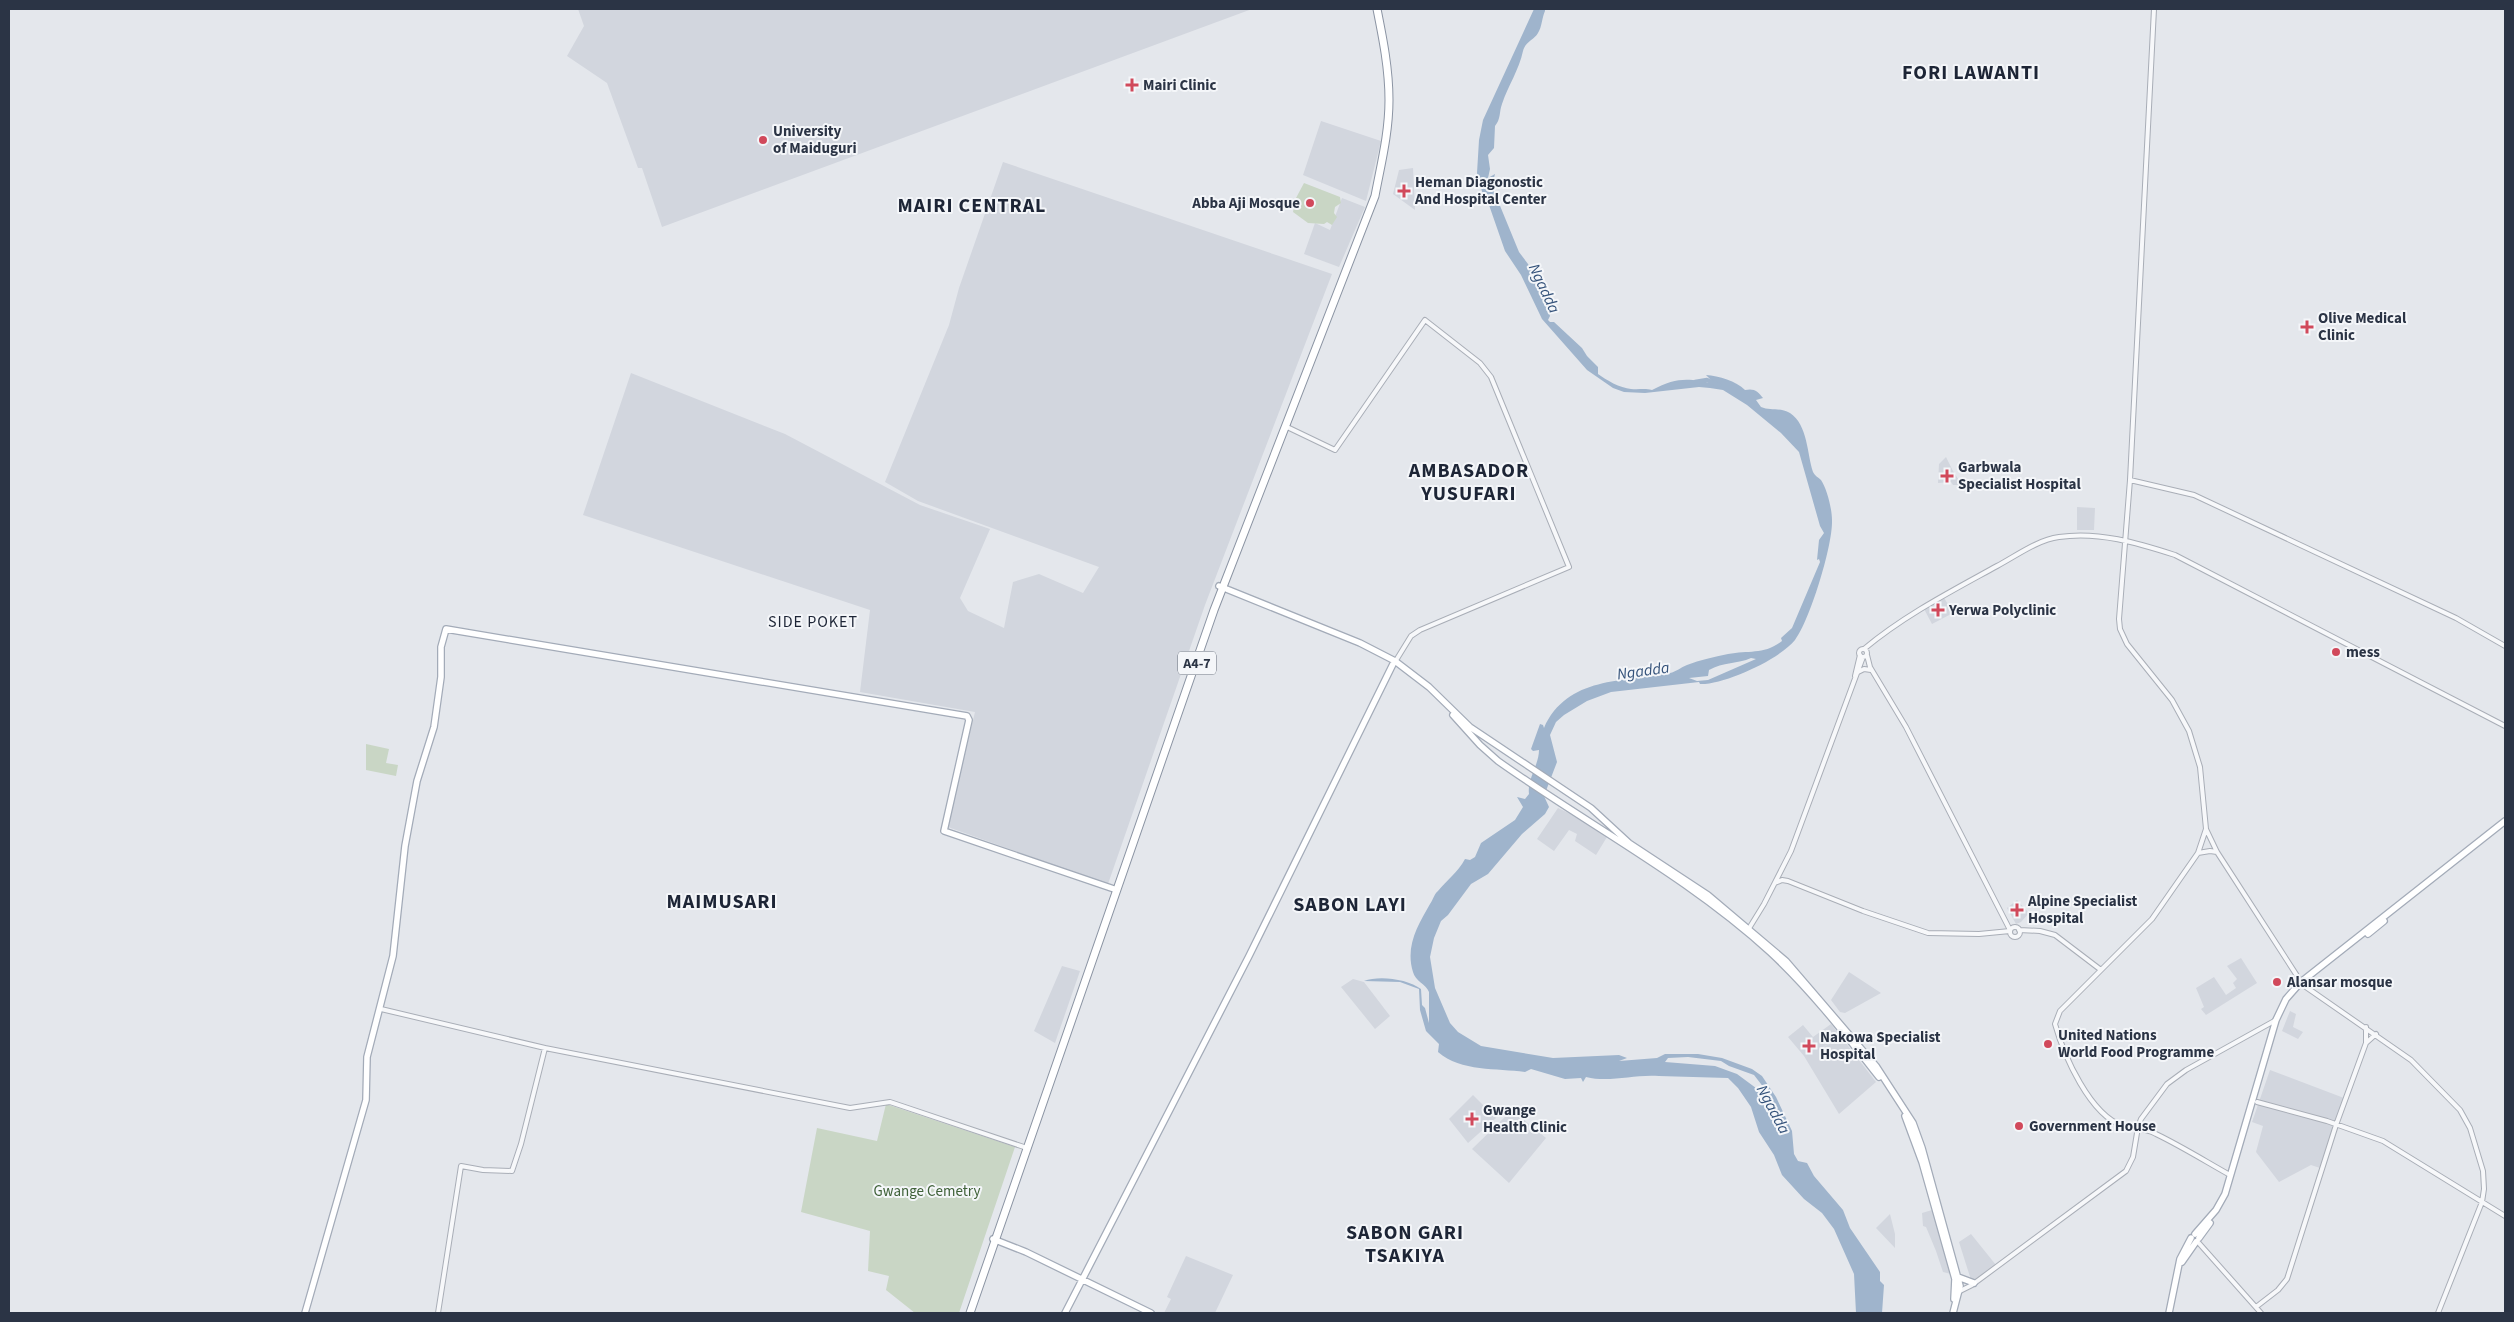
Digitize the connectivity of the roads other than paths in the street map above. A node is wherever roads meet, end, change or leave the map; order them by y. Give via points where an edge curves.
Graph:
1 (1376, 9) edge
2 (2154, 9) edge
3 (1366, 214) junction
4 (1285, 426) junction
5 (2130, 480) junction
6 (2124, 542) junction
7 (1221, 588) junction
8 (1877, 638) junction
9 (2505, 646) edge
10 (1864, 649) junction
11 (1864, 655) junction
12 (1394, 663) junction
13 (1858, 672) junction
14 (1872, 672) junction
15 (1854, 678) junction
16 (2505, 726) edge
17 (2505, 823) edge
18 (2206, 829) junction
19 (2217, 852) junction
20 (2198, 853) junction
21 (1775, 883) junction
22 (1114, 889) junction
23 (1748, 930) junction
24 (2019, 930) junction
25 (2011, 931) junction
26 (2027, 932) junction
27 (2018, 936) junction
28 (2101, 970) junction
29 (2302, 983) junction
30 (381, 1008) junction
31 (2276, 1020) junction
32 (2366, 1028) junction
33 (2376, 1034) junction
34 (2366, 1043) junction
35 (544, 1048) junction
36 (2257, 1102) junction
37 (2336, 1124) junction
38 (2138, 1127) junction
39 (1024, 1147) junction
40 (2230, 1175) junction
41 (2482, 1202) junction
42 (2505, 1216) edge
43 (2196, 1238) junction
44 (995, 1239) junction
45 (1958, 1277) junction
46 (1082, 1279) junction
47 (1974, 1283) junction
48 (1958, 1292) junction
49 (2256, 1307) junction
50 (305, 1313) edge
51 (438, 1313) edge
52 (966, 1313) edge
53 (970, 1313) edge
54 (1065, 1313) edge
55 (1151, 1313) edge
56 (1951, 1313) edge
57 (2171, 1313) edge
58 (2261, 1313) edge
59 (2438, 1313) edge

1 - 3 highway, A4-7 via 1384,57 1383,136
2 - 5 street
3 - 4 highway, A4-7
3 - 7 highway, A4-7
4 - 7 highway, A4-7
4 - 12 street via 1335,450 1425,320 1480,363 1491,378 1569,566 1420,630 1411,636
5 - 6 street
5 - 9 street via 2179,490 2207,501 2456,618
6 - 8 street via 2084,535 2039,543 1920,607
6 - 16 street via 2153,548 2192,564
6 - 18 street via 2120,629 2127,644 2172,700 2189,731 2200,767
7 - 12 main road
7 - 22 highway, A4-7
7 - 44 highway, A4-7
8 - 10 street
8 - 11 street
10 - 11 street
10 - 11 street via 1860,651
11 - 13 street
11 - 14 street
11 - 15 street
12 - 23 main road via 1429,687 1470,727 1591,808 1629,844 1688,881
12 - 23 main road via 1430,692 1480,745 1519,776
12 - 46 main road via 1249,956
13 - 14 street via 1864,669
13 - 15 street
14 - 25 street via 1902,720
15 - 21 street via 1801,825
17 - 29 main road
18 - 19 street
18 - 20 street
19 - 20 street
19 - 29 street
20 - 28 street via 2152,919
21 - 23 street
21 - 25 street via 1788,881 1928,933 1999,934
22 - 30 main road via 944,831 969,720 967,716 446,629 441,647 439,698 405,846 398,923
22 - 39 highway, A4-7
23 - 45 main road via 1810,986 1876,1066 1902,1104 1922,1148
23 - 48 main road via 1794,976 1899,1104 1922,1162
24 - 25 street
24 - 26 street
24 - 27 street
25 - 27 street
26 - 27 street
26 - 28 street via 2055,935
28 - 38 street via 2060,1011 2055,1024 2073,1068 2098,1110 2124,1127
29 - 31 main road via 2286,999
29 - 32 street
29 - 36 main road via 2284,1008
30 - 35 street
30 - 50 main road via 367,1058 365,1105
31 - 38 street via 2172,1079
31 - 40 main road
32 - 33 street
32 - 34 street
33 - 34 street
33 - 41 street via 2411,1060 2460,1110 2470,1128 2483,1171
34 - 37 street
35 - 39 street via 850,1108 890,1102
35 - 51 street via 512,1171 461,1166
36 - 37 street
36 - 43 main road via 2225,1202
37 - 41 street via 2383,1140
37 - 49 street via 2287,1279
38 - 40 street via 2157,1134
38 - 47 street via 2133,1157 2126,1171
39 - 44 highway, A4-7
40 - 43 main road via 2221,1203
41 - 42 street
41 - 59 street
43 - 49 street
43 - 57 main road via 2180,1258
44 - 46 main road
44 - 52 highway, A4-7
44 - 53 highway, A4-7
45 - 47 main road
45 - 48 main road
46 - 54 main road
46 - 55 main road
47 - 48 street
48 - 56 main road
49 - 58 street

